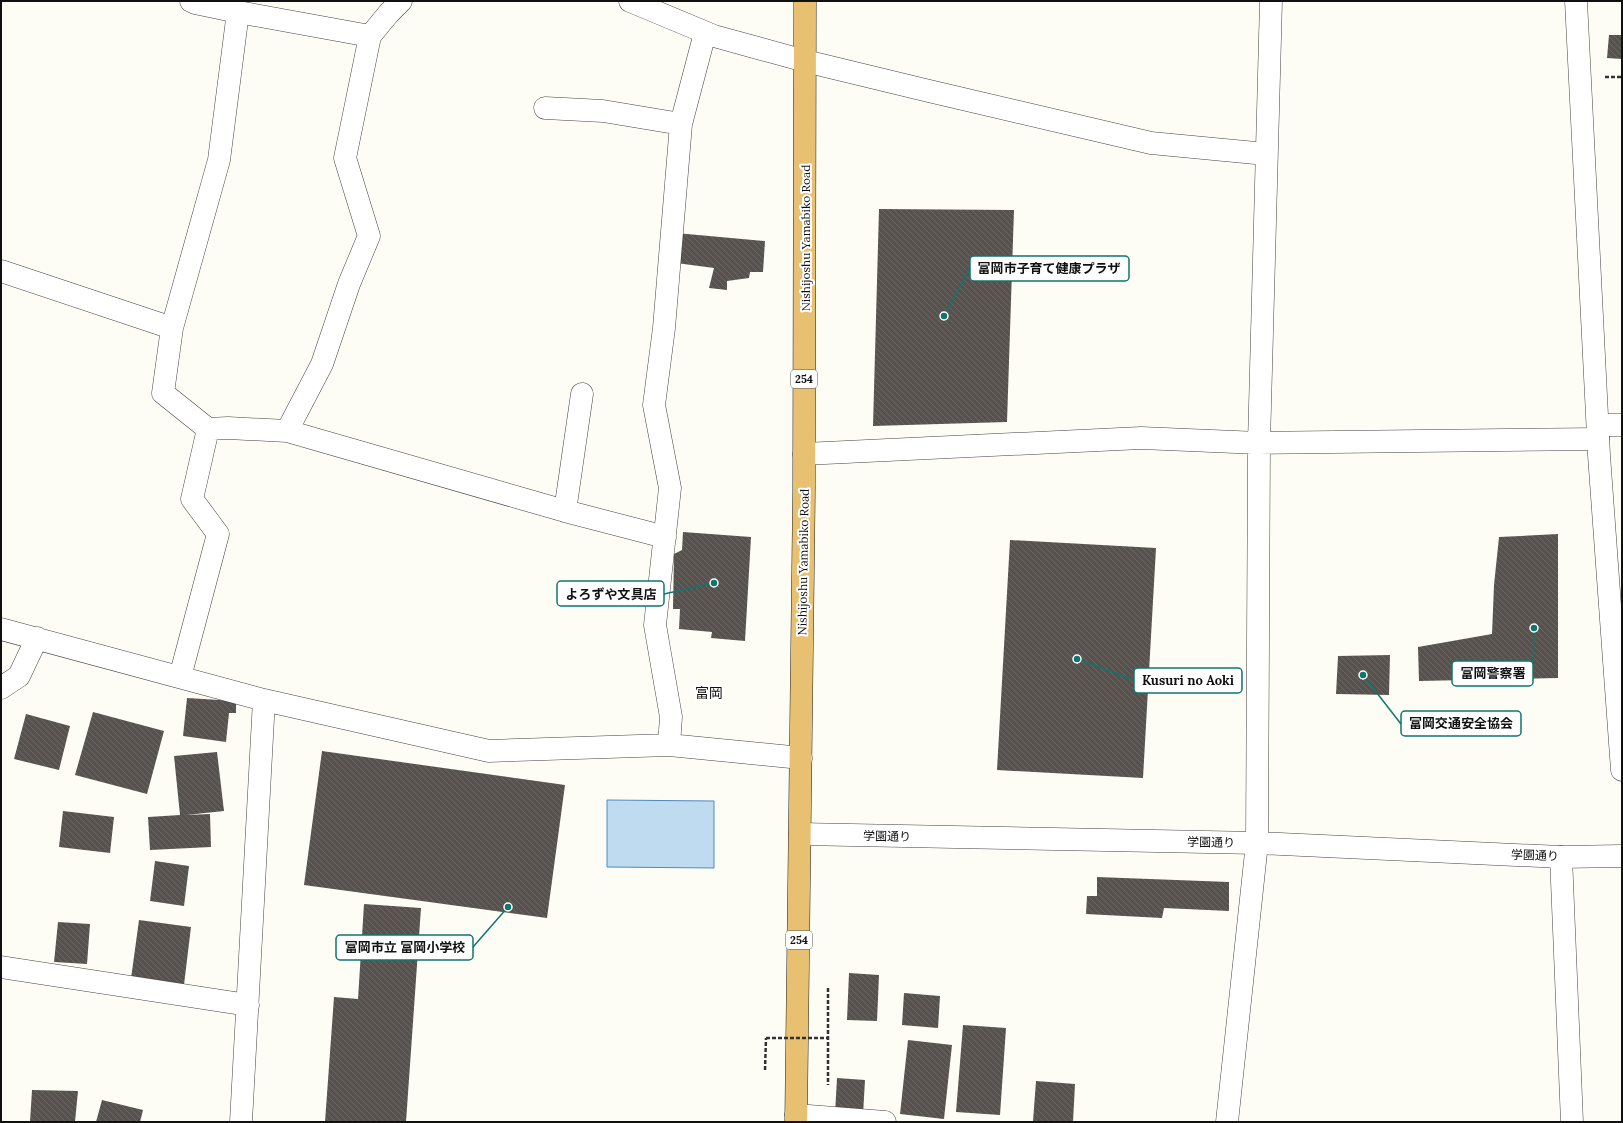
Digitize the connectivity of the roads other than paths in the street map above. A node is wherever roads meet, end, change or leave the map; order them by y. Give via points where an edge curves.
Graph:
1 (191, 1) edge
2 (401, 1) edge
3 (630, 1) edge
4 (805, 1) edge
5 (1271, 1) edge
6 (1576, 1) edge
7 (238, 12) junction
8 (706, 32) junction
9 (370, 36) junction
10 (805, 61) junction
11 (545, 108) dead end
12 (681, 124) junction
13 (1266, 154) junction
14 (1, 271) edge
15 (172, 328) junction
16 (582, 394) dead end
17 (1622, 425) edge
18 (208, 429) junction
19 (287, 431) junction
20 (1598, 432) junction
21 (1259, 443) junction
22 (804, 454) junction
23 (564, 511) junction
24 (665, 537) junction
25 (1, 629) edge
26 (37, 638) junction
27 (180, 677) junction
28 (1, 688) edge
29 (264, 700) junction
30 (669, 745) junction
31 (801, 758) junction
32 (1622, 770) edge
33 (800, 834) junction
34 (1257, 843) junction
35 (1622, 856) edge
36 (1561, 857) junction
37 (1, 967) edge
38 (248, 1005) junction
39 (796, 1119) edge
40 (241, 1122) edge
41 (885, 1122) edge
42 (1227, 1122) edge
43 (1572, 1122) edge

1 - 7 street
2 - 9 street
3 - 8 street
4 - 10 highway, Nishijoshu Yamabiko Road / 254
5 - 13 street
6 - 20 street
7 - 9 street
7 - 15 street via 219,160
8 - 10 street
8 - 12 street
9 - 19 street via 345,158 369,236 349,284 322,364
10 - 13 street via 1151,143
10 - 22 highway, Nishijoshu Yamabiko Road / 254
11 - 12 street via 603,111
12 - 24 street via 664,328 654,405 670,488
13 - 21 street
14 - 15 street
15 - 18 street via 162,393
16 - 23 street
17 - 20 street
18 - 19 street
18 - 27 street via 192,499 218,534
19 - 23 street
20 - 21 street
20 - 32 street
21 - 22 street via 1142,438
21 - 34 street
22 - 31 highway, Nishijoshu Yamabiko Road / 254
23 - 24 street
24 - 30 street via 655,625 671,717
25 - 26 street
26 - 27 street
26 - 28 street via 19,676
27 - 29 street
29 - 30 street via 489,751
29 - 38 street
30 - 31 street
31 - 33 highway, Nishijoshu Yamabiko Road / 254
33 - 34 street, 学園通り
33 - 39 highway, Nishijoshu Yamabiko Road / 254
34 - 36 street, 学園通り
34 - 42 street
35 - 36 street, 学園通り
36 - 43 street
37 - 38 street
38 - 40 street
39 - 41 street

